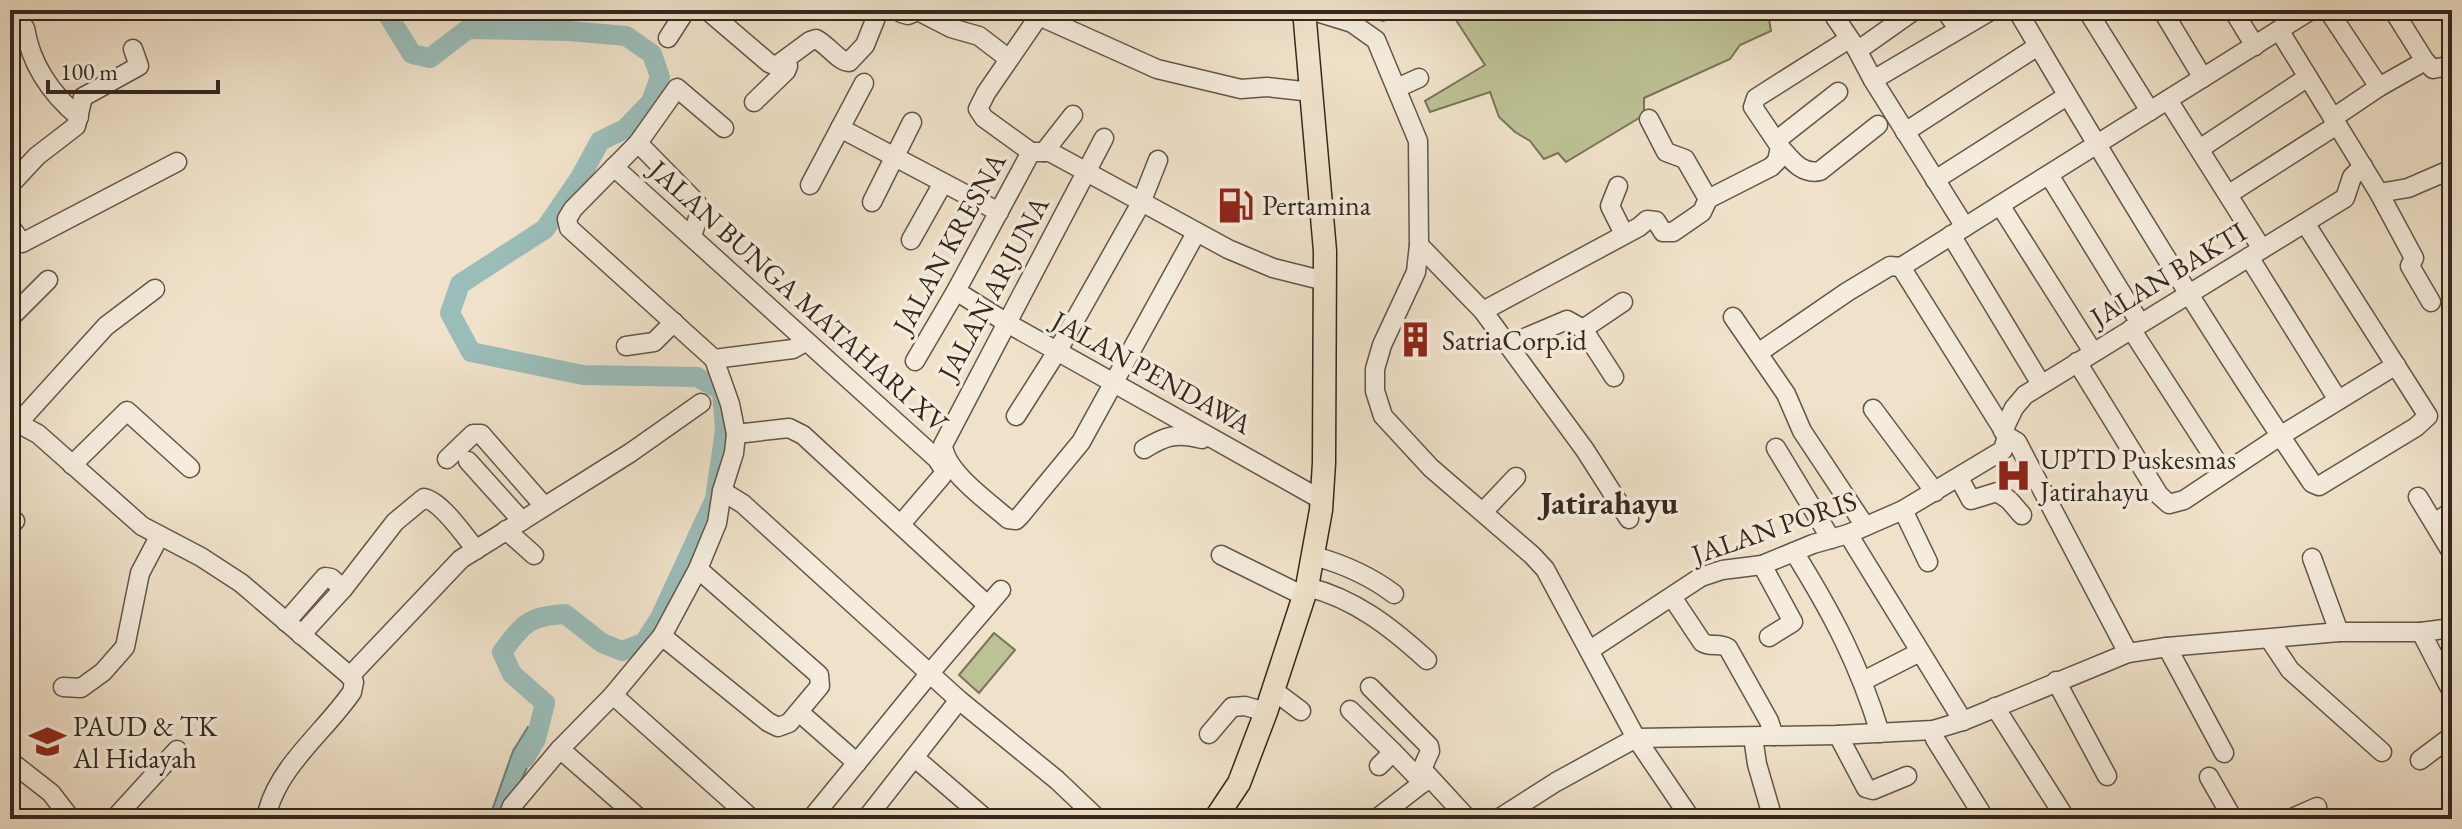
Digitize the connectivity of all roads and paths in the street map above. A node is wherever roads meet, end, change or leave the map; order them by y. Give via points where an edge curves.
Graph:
1 (686, 10) edge
2 (707, 10) edge
3 (1836, 10) edge
4 (1915, 10) edge
5 (1992, 10) edge
6 (2017, 10) edge
7 (2087, 10) edge
8 (2162, 10) edge
9 (2233, 10) edge
10 (2328, 10) edge
11 (2393, 10) edge
12 (874, 12) edge
13 (2303, 12) edge
14 (901, 13) dead end
15 (1041, 13) edge
16 (1309, 14) edge
17 (25, 28) dead end
18 (2279, 30) junction
19 (668, 38) dead end
20 (1852, 44) junction
21 (2038, 46) junction
22 (2255, 46) junction
23 (133, 49) dead end
24 (784, 58) junction
25 (1009, 59) junction
26 (2425, 61) junction
27 (2452, 65) edge
28 (2308, 77) junction
29 (1419, 78) dead end
30 (2203, 78) junction
31 (1873, 80) junction
32 (864, 83) dead end
33 (2379, 87) junction
34 (1397, 88) junction
35 (1312, 92) junction
36 (1838, 92) dead end
37 (2067, 96) junction
38 (2168, 100) junction
39 (754, 102) dead end
40 (2150, 111) junction
41 (1073, 115) dead end
42 (79, 117) junction
43 (1649, 119) dead end
44 (2335, 121) junction
45 (912, 122) dead end
46 (1878, 125) dead end
47 (724, 128) dead end
48 (840, 128) junction
49 (1905, 132) junction
50 (1104, 138) dead end
51 (638, 143) junction
52 (1778, 143) junction
53 (2096, 145) junction
54 (2201, 148) junction
55 (1037, 152) junction
56 (894, 156) junction
57 (1158, 160) dead end
58 (177, 162) dead end
59 (2363, 166) junction
60 (614, 167) junction
61 (2452, 169) edge
62 (1088, 172) junction
63 (2049, 175) junction
64 (1935, 180) junction
65 (943, 183) junction
66 (10, 185) edge
67 (810, 185) dead end
68 (1618, 186) dead end
69 (2379, 193) junction
70 (2229, 194) junction
71 (1708, 199) junction
72 (872, 202) dead end
73 (1141, 203) junction
74 (2000, 205) junction
75 (999, 212) junction
76 (2305, 223) junction
77 (10, 226) edge
78 (1958, 231) junction
79 (1196, 233) junction
80 (1624, 234) junction
81 (692, 236) junction
82 (911, 240) dead end
83 (1419, 245) junction
84 (2256, 253) junction
85 (1901, 267) junction
86 (48, 280) dead end
87 (1325, 281) junction
88 (155, 289) dead end
89 (956, 291) junction
90 (2188, 294) junction
91 (1623, 302) dead end
92 (2431, 302) dead end
93 (1483, 311) junction
94 (1733, 317) dead end
95 (10, 318) edge
96 (674, 322) junction
97 (1007, 323) junction
98 (2136, 326) junction
99 (1583, 329) junction
100 (805, 342) junction
101 (1508, 345) junction
102 (626, 346) dead end
103 (1058, 350) junction
104 (1758, 353) junction
105 (2085, 357) junction
106 (714, 359) junction
107 (915, 361) dead end
108 (2396, 365) junction
109 (1614, 377) dead end
110 (1113, 382) junction
111 (2041, 384) junction
112 (2338, 400) junction
113 (701, 403) dead end
114 (1873, 409) dead end
115 (1016, 416) dead end
116 (14, 420) edge
117 (736, 434) junction
118 (2005, 434) junction
119 (2280, 436) junction
120 (1776, 448) dead end
121 (1144, 449) dead end
122 (447, 459) dead end
123 (468, 461) dead end
124 (72, 465) junction
125 (190, 468) dead end
126 (947, 468) junction
127 (2224, 473) junction
128 (1516, 477) dead end
129 (1959, 478) junction
130 (722, 491) junction
131 (1935, 492) junction
132 (2418, 497) dead end
133 (1322, 505) junction
134 (544, 506) junction
135 (1903, 510) junction
136 (2452, 511) edge
137 (752, 512) junction
138 (1483, 512) junction
139 (2022, 515) dead end
140 (1629, 519) dead end
141 (717, 523) junction
142 (2435, 523) junction
143 (901, 524) junction
144 (514, 526) junction
145 (1848, 533) junction
146 (159, 537) junction
147 (476, 550) junction
148 (1794, 552) junction
149 (2452, 553) edge
150 (534, 555) dead end
151 (1221, 555) dead end
152 (1314, 556) junction
153 (2312, 558) dead end
154 (1928, 562) dead end
155 (1762, 565) junction
156 (698, 569) junction
157 (343, 589) junction
158 (1001, 590) dead end
159 (1305, 592) junction
160 (1394, 594) dead end
161 (1672, 597) junction
162 (986, 607) junction
163 (286, 622) junction
164 (2452, 628) edge
165 (2339, 632) junction
166 (2421, 632) junction
167 (301, 635) junction
168 (662, 636) junction
169 (1769, 637) dead end
170 (2270, 640) junction
171 (2167, 647) junction
172 (1590, 650) junction
173 (1920, 652) junction
174 (2128, 653) junction
175 (1427, 660) dead end
176 (930, 673) junction
177 (350, 676) junction
178 (1863, 681) junction
179 (2056, 681) junction
180 (63, 687) dead end
181 (1370, 687) dead end
182 (1273, 690) junction
183 (2452, 692) edge
184 (613, 695) junction
185 (959, 700) junction
186 (1995, 707) junction
187 (1350, 710) dead end
188 (1301, 711) dead end
189 (799, 712) junction
190 (1266, 712) junction
191 (1963, 721) junction
192 (1933, 730) junction
193 (1880, 733) junction
194 (1209, 734) dead end
195 (1838, 735) junction
196 (1774, 736) junction
197 (2452, 736) edge
198 (1753, 737) junction
199 (1636, 738) junction
200 (560, 749) junction
201 (177, 750) dead end
202 (2382, 752) dead end
203 (2224, 753) dead end
204 (915, 758) junction
205 (2420, 760) dead end
206 (10, 761) edge
207 (857, 763) junction
208 (1907, 776) dead end
209 (2107, 776) dead end
210 (2209, 777) dead end
211 (1426, 780) junction
212 (62, 806) edge
213 (2317, 807) dead end
214 (271, 811) edge
215 (510, 813) edge
216 (877, 815) edge
217 (114, 819) edge
218 (527, 819) edge
219 (640, 819) edge
220 (752, 819) edge
221 (811, 819) edge
222 (986, 819) edge
223 (1098, 819) edge
224 (1215, 819) edge
225 (1376, 819) edge
226 (1468, 819) edge
227 (1498, 819) edge
228 (1691, 819) edge
229 (1773, 819) edge
230 (1985, 819) edge
231 (2066, 819) edge
232 (2233, 819) edge
233 (2290, 819) edge

1 - 19 street
2 - 24 street via 772,65
3 - 20 street
4 - 20 street via 1864,46
5 - 31 street
6 - 21 street
7 - 40 street
8 - 30 street
9 - 22 street
10 - 33 street
11 - 26 street
12 - 24 street via 865,45 849,62 816,39
13 - 18 street
14 - 25 street via 918,11 979,36
15 - 25 street
15 - 35 street via 1157,69 1241,89
16 - 34 street via 1352,23 1376,40
16 - 35 main road
17 - 42 street via 42,76
18 - 22 street
18 - 28 street
20 - 31 street
20 - 52 street via 1756,98 1753,107
21 - 37 street
21 - 49 street
22 - 30 street
23 - 42 street via 139,66 88,93
24 - 39 street via 786,71
25 - 55 street via 978,109
26 - 27 street via 2433,69
26 - 33 street
28 - 44 street
28 - 54 street
29 - 34 street
30 - 38 street
31 - 49 street
32 - 48 street
33 - 44 street
34 - 83 street via 1418,141
35 - 87 main road
36 - 52 street
37 - 53 street
37 - 64 street
38 - 40 street
38 - 54 street
40 - 53 street
41 - 55 street, JALAN KRESNA
42 - 66 street via 72,131 37,156
43 - 71 street via 1666,152 1685,159
44 - 59 street
44 - 70 street
45 - 56 street
46 - 52 street via 1814,173 1803,170
47 - 51 street via 677,88
48 - 56 street
48 - 67 street
49 - 64 street
50 - 62 street, JALAN ARJUNA
51 - 60 street
51 - 81 street via 697,203 700,212
52 - 71 street via 1777,161 1771,167
53 - 63 street
53 - 90 street
54 - 70 street
55 - 62 street via 1050,152
55 - 75 street, JALAN KRESNA
56 - 65 street
56 - 72 street
57 - 73 street
58 - 77 street via 22,243
59 - 69 street
59 - 76 street, JALAN BAKTI via 2352,177 2345,198
60 - 81 street, JALAN BUNGA MATAHARI XV
60 - 96 street via 573,209 569,228
61 - 69 street via 2408,188
62 - 73 street
62 - 97 street, JALAN ARJUNA
63 - 74 street
63 - 98 street
64 - 78 street
65 - 75 street
65 - 82 street
68 - 80 street via 1610,206
69 - 92 street
70 - 84 street
71 - 80 street via 1702,212 1673,232 1663,232 1650,219
73 - 79 street
73 - 103 street
74 - 78 street
74 - 105 street
75 - 89 street, JALAN KRESNA
76 - 84 street, JALAN BAKTI
76 - 108 street
78 - 85 street
78 - 111 street
79 - 87 street via 1258,263
79 - 110 street
80 - 93 street
81 - 100 street, JALAN BUNGA MATAHARI XV
83 - 93 street
83 - 138 street via 1416,272 1382,345 1375,391 1383,416 1401,438
84 - 90 street, JALAN BAKTI
84 - 112 street
85 - 104 street via 1890,266 1858,285
85 - 118 street
86 - 95 street
87 - 133 main road
88 - 116 street via 106,326
89 - 97 street, JALAN PENDAWA
89 - 107 street, JALAN KRESNA
90 - 98 street, JALAN BAKTI
90 - 119 street
91 - 99 street
93 - 101 street
94 - 104 street
96 - 102 street via 654,342
96 - 106 street
97 - 103 street, JALAN PENDAWA
97 - 126 street, JALAN ARJUNA via 946,435
98 - 105 street, JALAN BAKTI
98 - 127 street
99 - 101 street via 1567,320
99 - 109 street
100 - 106 street via 793,349
100 - 126 street, JALAN BUNGA MATAHARI XV
101 - 140 street
103 - 110 street, JALAN PENDAWA
103 - 115 street
104 - 145 street via 1786,394
105 - 111 street, JALAN BAKTI
105 - 127 street via 2159,495 2169,504
106 - 117 street
108 - 112 street
108 - 119 street via 2428,416 2343,473 2324,484 2312,483
110 - 126 street, JALAN BUNGA MATAHARI XV via 1081,442 1020,516 1012,520
110 - 133 street, JALAN PENDAWA
111 - 118 street, JALAN BAKTI via 2014,408
112 - 119 street
113 - 134 street
114 - 131 street
116 - 124 street
117 - 130 street
117 - 143 street via 797,431
118 - 129 street, JALAN PORIS via 2003,450
118 - 174 street via 2017,442
119 - 127 street
120 - 145 street
121 - 133 street via 1175,434 1202,439
122 - 134 street via 473,434 481,434
123 - 144 street
124 - 125 street via 127,411
124 - 146 street
126 - 143 street
128 - 138 street
129 - 131 street, JALAN PORIS
129 - 139 street via 1971,500 1997,492
130 - 137 street
130 - 141 street
131 - 135 street, JALAN PORIS
132 - 142 street
133 - 152 main road
134 - 144 street
135 - 145 street, JALAN PORIS
135 - 154 street
136 - 142 street
137 - 141 street
137 - 176 street
138 - 172 street via 1545,569
141 - 156 street
142 - 149 street
143 - 162 street
144 - 147 street
144 - 150 street
145 - 148 street, JALAN PORIS
145 - 173 street
146 - 163 street via 218,567
146 - 180 street via 140,573 125,647 81,688
147 - 157 street via 439,507 424,498 395,522
147 - 177 street via 449,569
148 - 155 street, JALAN PORIS
148 - 178 street via 1843,633
151 - 159 street
152 - 159 main road
152 - 160 street via 1348,567
153 - 165 street
155 - 161 street, JALAN PORIS via 1712,572
155 - 169 street via 1792,619
156 - 168 street
156 - 189 street via 819,675 820,686
157 - 163 street via 325,577
157 - 167 street
158 - 162 street
159 - 175 street via 1324,591 1372,615
159 - 182 main road
161 - 172 street, JALAN PORIS
161 - 196 street via 1702,642 1728,648
162 - 176 street
163 - 167 street
164 - 166 street
165 - 166 street
165 - 170 street
166 - 183 street
167 - 177 street
168 - 184 street
168 - 189 street via 774,725 782,727
170 - 171 street
170 - 202 street via 2290,670
171 - 174 street
171 - 203 street
172 - 199 street
173 - 178 street
173 - 191 street
174 - 179 street
176 - 185 street
176 - 207 street
177 - 214 street via 352,692 296,761
178 - 193 street
179 - 186 street
179 - 209 street
181 - 211 street via 1429,746 1422,769
182 - 188 street
182 - 190 main road
184 - 200 street
184 - 220 street
185 - 204 street
185 - 223 street
186 - 191 street
186 - 231 street
187 - 211 street via 1386,759
189 - 207 street
190 - 194 street via 1232,707
190 - 224 main road via 1239,783
191 - 192 street
192 - 193 street
192 - 230 street
193 - 195 street
195 - 196 street
195 - 208 street via 1866,788
196 - 198 street
197 - 205 street
198 - 199 street
198 - 229 street
199 - 227 street
199 - 228 street
200 - 215 street
200 - 219 street
201 - 217 street
204 - 216 street
204 - 222 street
206 - 212 street
207 - 221 street
210 - 232 street
211 - 225 street
211 - 226 street
213 - 233 street
215 - 218 street

